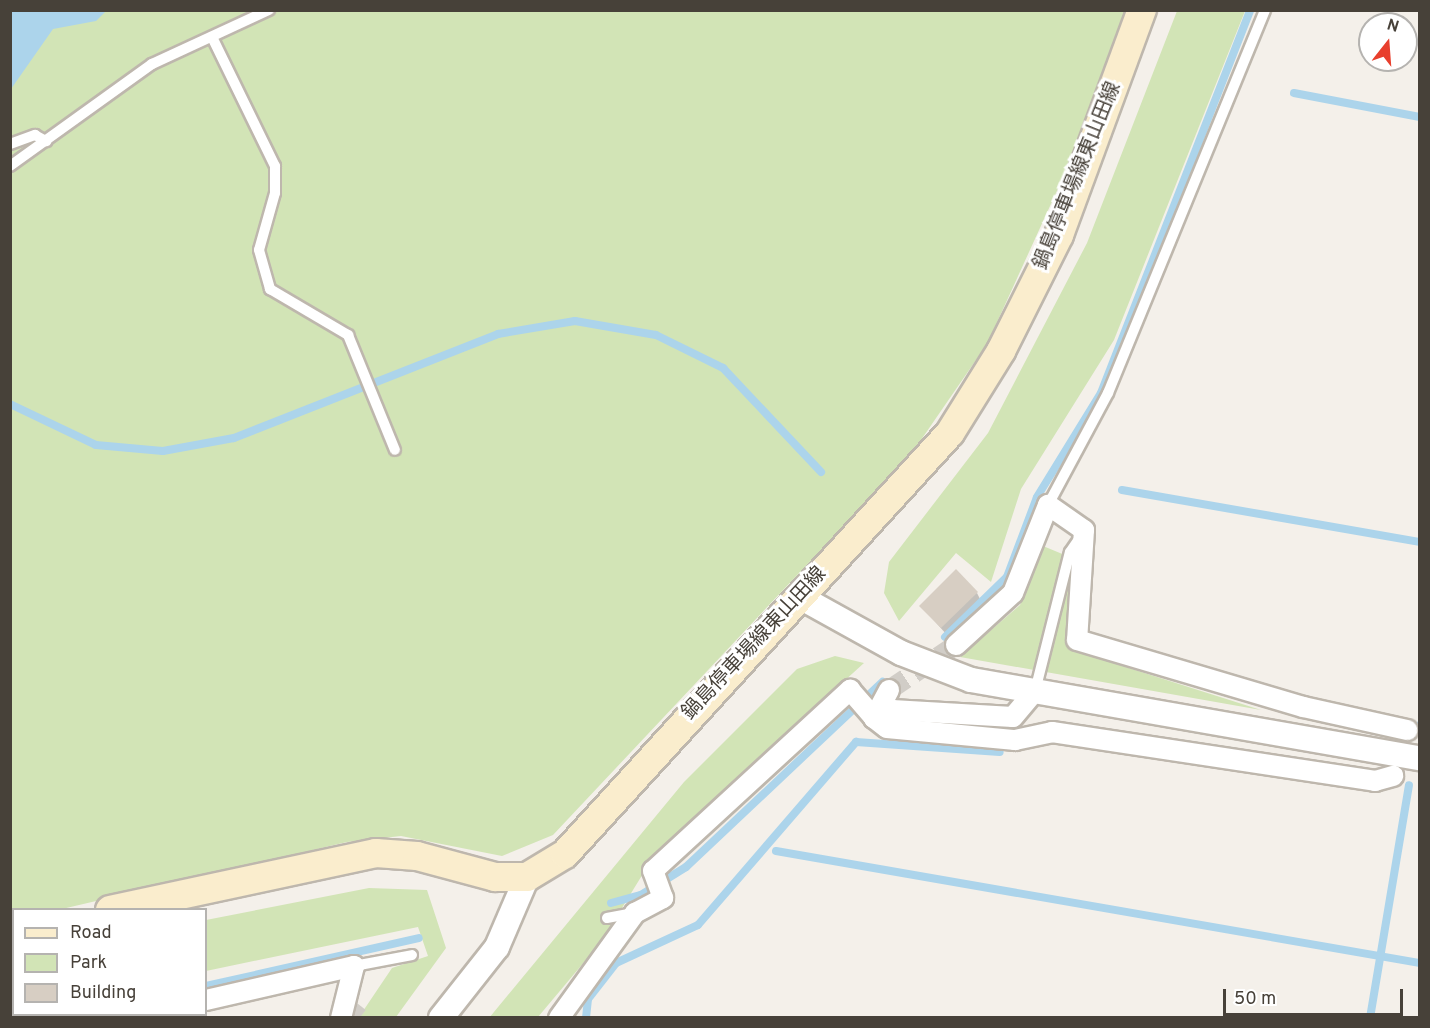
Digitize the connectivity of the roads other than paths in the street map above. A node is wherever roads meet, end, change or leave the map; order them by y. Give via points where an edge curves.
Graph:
1 (269, 10) edge
2 (1142, 10) edge
3 (1265, 10) edge
4 (212, 37) junction
5 (46, 141) junction
6 (10, 144) edge
7 (10, 166) edge
8 (395, 450) dead end
9 (1048, 506) junction
10 (1084, 530) junction
11 (800, 597) junction
12 (956, 645) tunnel mouth
13 (889, 690) tunnel mouth
14 (1035, 691) junction
15 (871, 715) junction
16 (1407, 730) dead end
17 (1419, 758) edge
18 (1393, 776) dead end
19 (527, 877) junction
20 (115, 908) edge
21 (636, 913) junction
22 (607, 918) dead end
23 (412, 954) dead end
24 (354, 966) junction
25 (207, 999) edge
26 (340, 1017) edge
27 (441, 1017) edge
28 (559, 1017) edge

1 - 4 lane
2 - 11 main road, 鍋島停車場線東山田線 via 1059,235 1001,351 950,433
3 - 9 lane via 1108,393
4 - 5 lane via 152,64
4 - 8 lane via 275,166 275,193 260,250 270,289 348,335
5 - 6 lane via 35,135
5 - 7 lane
9 - 10 street
9 - 12 street via 1013,593
10 - 14 lane via 1070,552
10 - 16 street via 1077,640 1303,707
11 - 14 street via 901,653 971,680
11 - 19 main road, 鍋島停車場線東山田線 via 565,855
13 - 15 street
14 - 15 street via 1012,717 892,710
14 - 17 street
15 - 18 street via 887,728 1015,740 1052,732 1375,781
15 - 21 street via 850,690 653,871 663,898
19 - 20 main road via 495,877 417,856 376,853
19 - 27 street via 497,947
21 - 22 lane
21 - 28 street
23 - 24 lane
24 - 25 street
24 - 26 street

